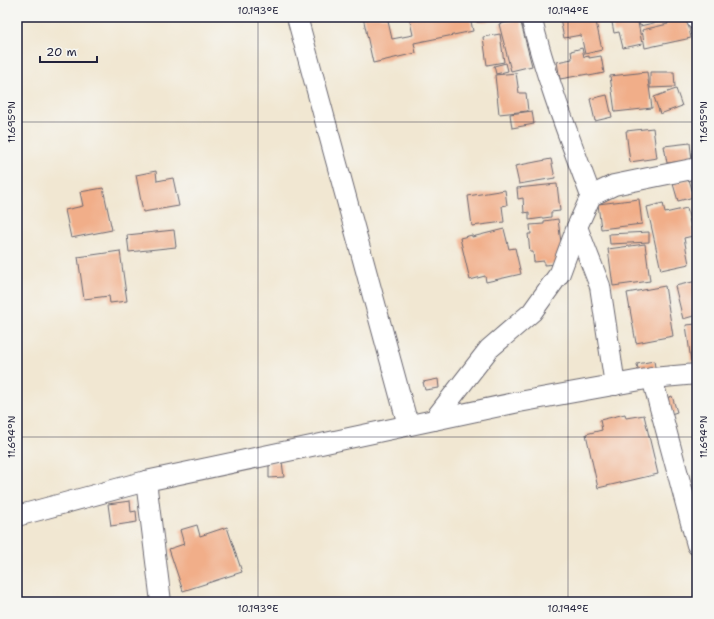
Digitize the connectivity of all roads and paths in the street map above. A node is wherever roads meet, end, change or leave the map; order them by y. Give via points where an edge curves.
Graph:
1 (297, 17) edge
2 (531, 17) edge
3 (696, 17) edge
4 (697, 20) edge
5 (697, 168) edge
6 (591, 196) junction
7 (577, 227) junction
8 (697, 374) edge
9 (652, 378) junction
10 (615, 385) junction
11 (434, 420) junction
12 (408, 425) junction
13 (146, 481) junction
14 (17, 516) edge
15 (697, 545) edge
16 (161, 602) edge

1 - 12 street
2 - 6 street via 560,114
3 - 4 street
5 - 6 street via 614,185
6 - 7 street
7 - 10 street via 600,286
7 - 11 street via 560,273 532,312 489,348
8 - 9 street
9 - 10 street
9 - 15 street
10 - 11 street
11 - 12 street
12 - 13 street
13 - 14 street
13 - 16 street

